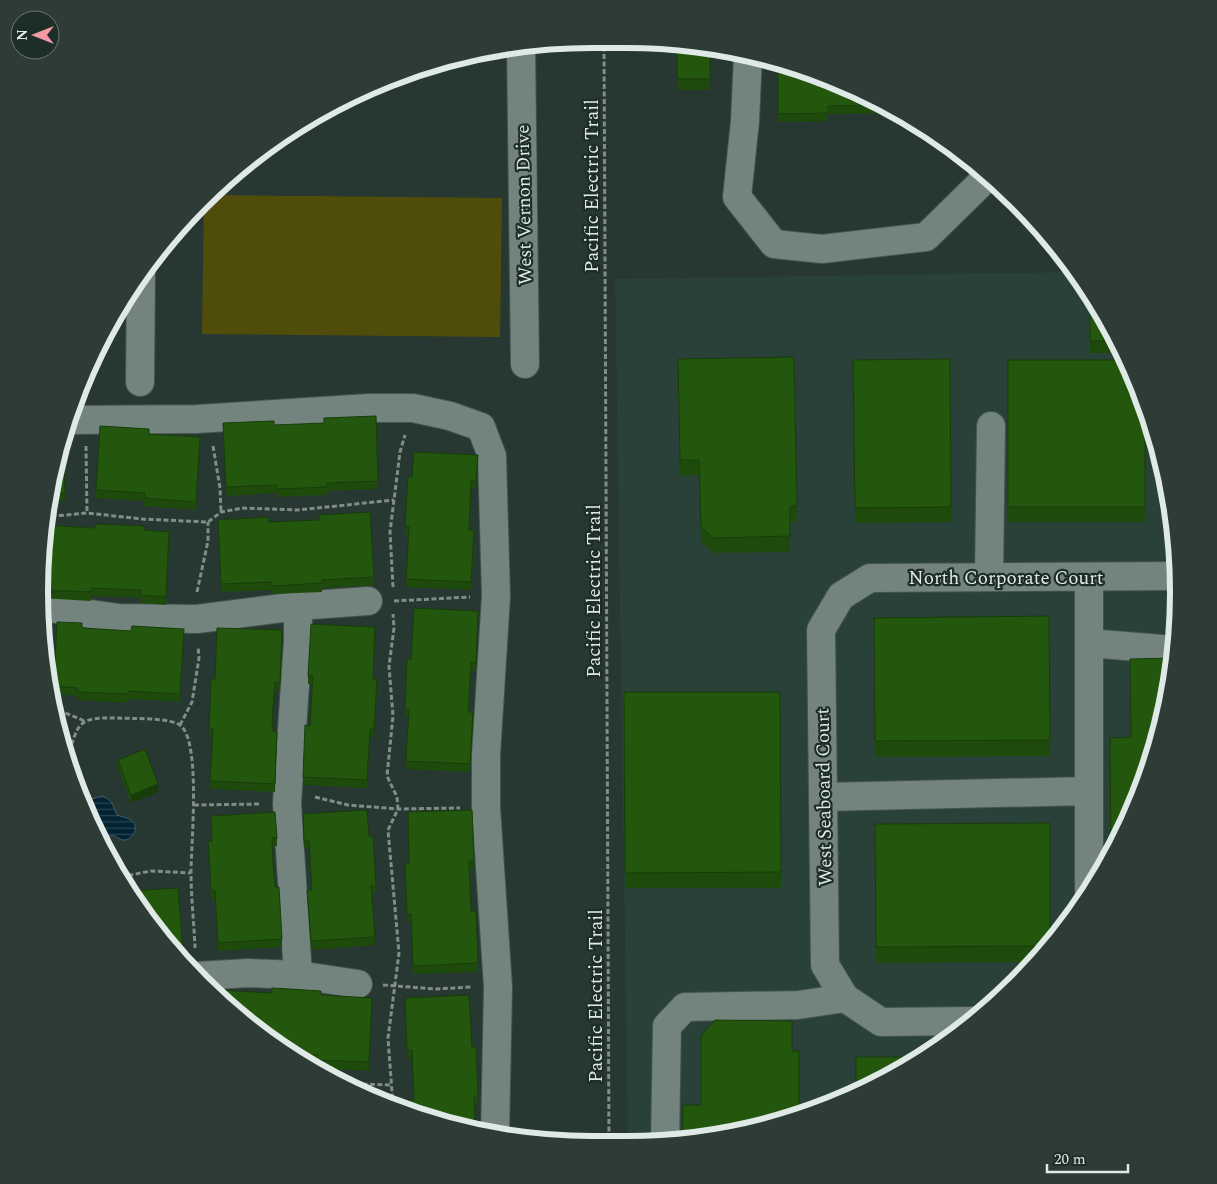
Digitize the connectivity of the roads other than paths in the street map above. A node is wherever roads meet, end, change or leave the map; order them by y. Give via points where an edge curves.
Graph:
1 (521, 52) edge
2 (748, 62) edge
3 (982, 182) edge
4 (141, 286) edge
5 (525, 364) dead end
6 (140, 382) dead end
7 (79, 420) edge
8 (991, 426) dead end
9 (1169, 576) edge
10 (989, 577) junction
11 (1089, 577) junction
12 (841, 596) joint
13 (380, 601) road end
14 (298, 606) junction
15 (48, 608) edge
16 (1089, 643) junction
17 (1166, 649) edge
18 (1089, 791) junction
19 (823, 797) junction
20 (1089, 877) edge
21 (196, 965) edge
22 (298, 974) junction
23 (358, 984) road end
24 (845, 998) junction
25 (959, 1021) edge
26 (495, 1128) edge
27 (665, 1135) edge

1 - 5 street, West Vernon Drive
2 - 3 street via 746,122 737,197 774,244 822,249 926,236
4 - 6 street
7 - 26 street via 209,418 413,408 450,416 481,428 492,456 496,596 486,755 486,807 498,987
8 - 10 street
9 - 11 street, North Corporate Court
10 - 11 street, North Corporate Court
10 - 12 street, North Corporate Court via 870,578
11 - 16 street
12 - 19 street, West Seaboard Court via 821,630
13 - 14 street
14 - 15 street via 197,619 119,618
14 - 22 street via 287,803
16 - 17 street
16 - 18 street
18 - 19 street
18 - 20 street
19 - 24 street, West Seaboard Court via 825,965
21 - 22 street via 248,973
22 - 23 street
24 - 25 street via 881,1022
24 - 27 street via 798,1005 685,1008 667,1026

